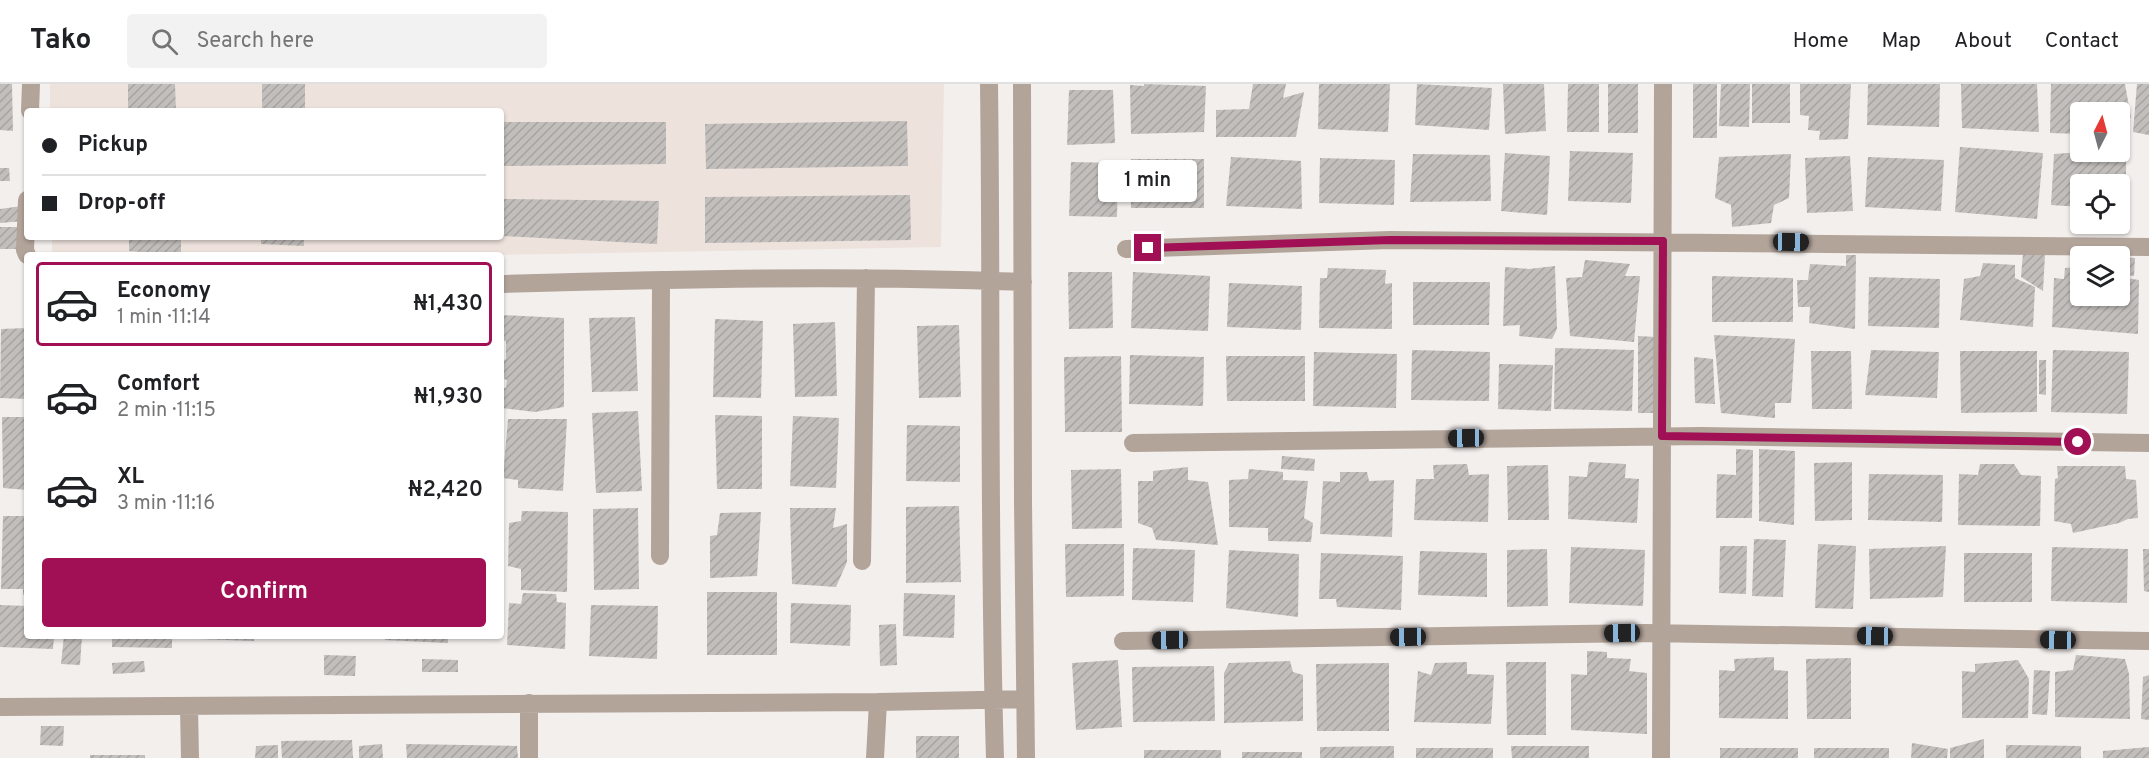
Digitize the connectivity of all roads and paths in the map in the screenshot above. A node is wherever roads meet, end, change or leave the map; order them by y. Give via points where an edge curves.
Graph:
1 (31, 84) edge
2 (989, 84) edge
3 (1022, 84) edge
4 (1663, 84) edge
5 (30, 108) edge
6 (1663, 241) junction
7 (2149, 247) edge
8 (1126, 249) dead end
9 (866, 278) junction
10 (661, 280) junction
11 (992, 281) junction
12 (1023, 282) junction
13 (504, 284) edge
14 (1662, 436) junction
15 (1133, 443) dead end
16 (2149, 443) edge
17 (1023, 502) junction
18 (991, 503) junction
19 (660, 556) dead end
20 (862, 561) dead end
21 (1661, 633) junction
22 (1123, 641) dead end
23 (2149, 641) edge
24 (1025, 699) junction
25 (993, 700) junction
26 (878, 702) junction
27 (529, 703) junction
28 (0, 707) edge
29 (189, 707) junction
30 (190, 758) edge
31 (529, 758) edge
32 (875, 758) edge
33 (995, 758) edge
34 (1026, 758) edge
35 (1661, 758) edge

1 - 5 street
2 - 11 street
3 - 12 street
4 - 6 street
6 - 7 street
6 - 8 street via 1390,240
6 - 14 street
9 - 10 street
9 - 11 street
9 - 20 street
10 - 13 street
10 - 19 street
11 - 12 street
11 - 18 street
12 - 17 street
14 - 15 street
14 - 16 street
14 - 21 street
17 - 18 street
17 - 24 street
18 - 25 street
21 - 22 street
21 - 23 street
21 - 35 street
24 - 25 street
24 - 34 street
25 - 26 street
25 - 33 street
26 - 27 street
26 - 32 street
27 - 29 street
27 - 31 street
28 - 29 street
29 - 30 street

